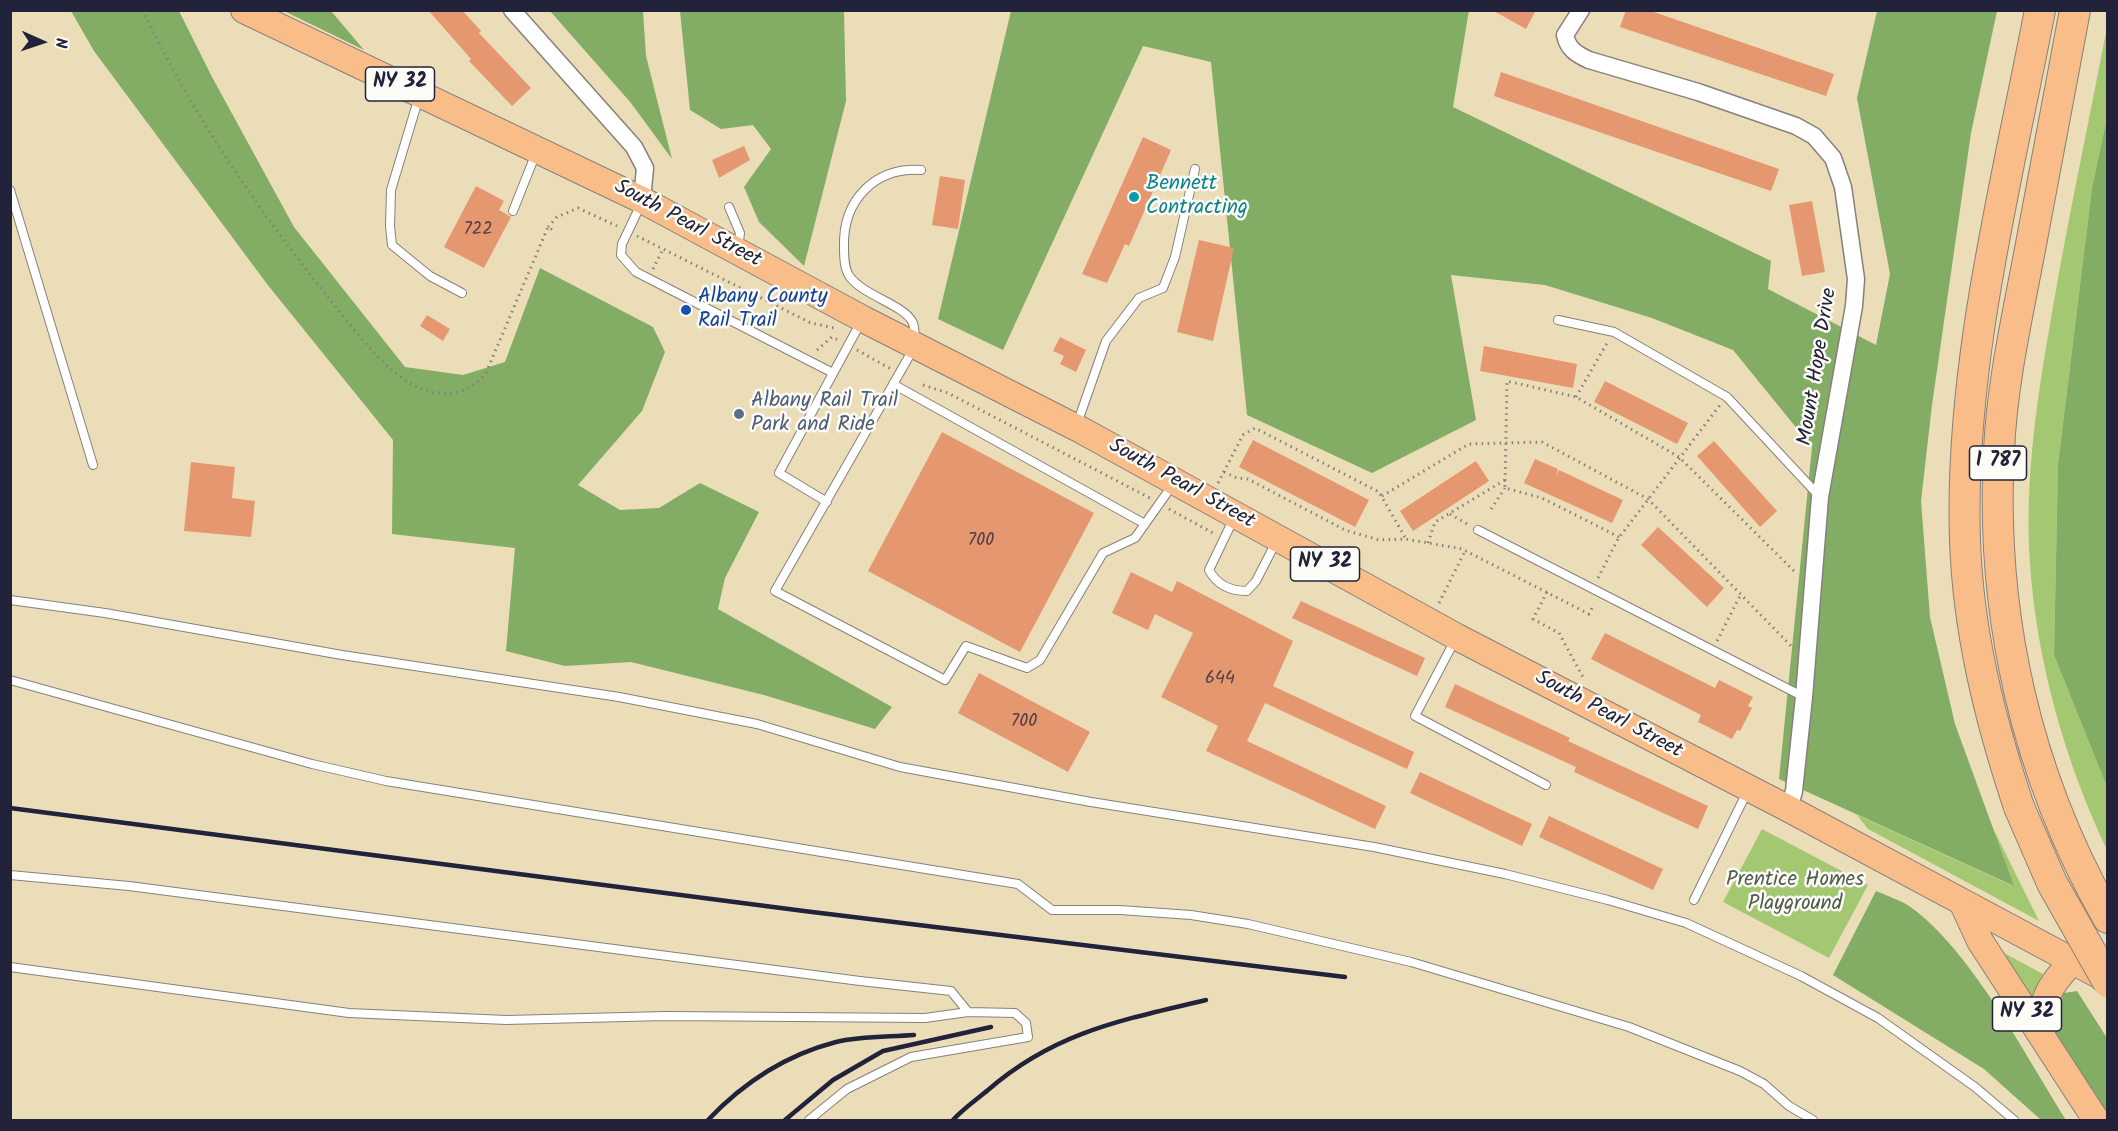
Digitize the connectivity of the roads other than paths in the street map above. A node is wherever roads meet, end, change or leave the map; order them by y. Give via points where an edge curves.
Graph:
1 (243, 10) edge
2 (512, 10) edge
3 (1581, 10) edge
4 (2040, 10) edge
5 (2075, 10) edge
6 (2082, 10) edge
7 (2067, 54) junction
8 (420, 94) junction
9 (537, 150) junction
10 (921, 170) dead end
11 (1195, 170) dead end
12 (10, 190) edge
13 (642, 201) junction
14 (729, 207) dead end
15 (513, 211) dead end
16 (737, 251) junction
17 (462, 293) dead end
18 (863, 319) junction
19 (1558, 320) dead end
20 (915, 346) junction
21 (833, 372) junction
22 (893, 384) junction
23 (1076, 427) junction
24 (93, 465) dead end
25 (1175, 482) junction
26 (1820, 497) junction
27 (827, 502) junction
28 (1236, 515) junction
29 (1145, 524) junction
30 (1478, 530) road end
31 (1274, 545) junction
32 (10, 600) edge
33 (1457, 637) junction
34 (10, 680) edge
35 (1804, 697) junction
36 (1546, 785) dead end
37 (1748, 789) junction
38 (1789, 809) junction
39 (10, 875) edge
40 (1694, 900) dead end
41 (1963, 904) junction
42 (2108, 918) edge
43 (2072, 962) junction
44 (10, 967) edge
45 (2108, 981) edge
46 (968, 1012) junction
47 (2041, 1035) junction
48 (809, 1120) edge
49 (1813, 1120) edge
50 (2014, 1120) edge
51 (2096, 1120) edge

1 - 8 main road, South Pearl Street / NY 32
2 - 13 street via 634,147 645,168
3 - 26 street, Mount Hope Drive via 1565,35 1567,45 1576,53 1796,126 1814,136 1833,158 1851,227 1856,279
4 - 45 highway, I 787, bridge via 1985,297 1969,409 1965,541 1974,631 1991,718 2019,807 2061,901
5 - 7 highway, I 787
6 - 7 highway, I 787
7 - 42 highway, I 787 via 2003,403 1997,533 2005,621 2022,709 2048,793 2079,866
8 - 9 main road, South Pearl Street / NY 32
8 - 17 lane via 391,190 392,245 430,276
9 - 13 main road, South Pearl Street / NY 32
9 - 15 lane
10 - 20 lane via 902,169 864,188 850,210 844,236 844,260 850,277 872,296 906,314 913,323
11 - 23 lane via 1175,257 1163,288 1139,298 1106,341
12 - 24 lane
13 - 16 main road, South Pearl Street / NY 32
13 - 21 lane via 622,244 621,255 636,272
14 - 16 lane via 740,233
16 - 18 main road, South Pearl Street / NY 32
18 - 20 main road, South Pearl Street / NY 32
18 - 21 lane
19 - 26 lane via 1614,332 1727,397
20 - 22 lane
20 - 23 main road, South Pearl Street / NY 32
21 - 27 lane via 778,473
22 - 27 lane
22 - 29 lane
23 - 25 main road, South Pearl Street / NY 32
25 - 28 main road, South Pearl Street / NY 32
25 - 29 lane
26 - 35 street, Mount Hope Drive
27 - 29 lane via 775,591 945,680 966,646 1027,668 1040,660 1103,553 1135,538
28 - 31 main road, South Pearl Street / NY 32
28 - 31 lane via 1211,560 1209,570 1214,579 1233,591 1247,591
30 - 35 lane
31 - 33 main road, South Pearl Street / NY 32
32 - 50 lane via 619,697 757,723 900,767 1101,804 1374,847 1608,900 1686,923 1868,1012 1975,1087
33 - 36 lane via 1415,716
33 - 37 main road, South Pearl Street / NY 32
34 - 49 lane via 386,781 1018,884 1052,910 1191,915 1248,924 1411,962 1629,1027 1740,1071
35 - 38 street, Mount Hope Drive
37 - 38 main road, South Pearl Street / NY 32
37 - 40 lane
38 - 41 main road, South Pearl Street / NY 32
39 - 46 lane via 129,886 951,991
41 - 43 main road, South Pearl Street / NY 32
41 - 47 main road, NY 32 via 1980,941
43 - 45 main road, South Pearl Street / NY 32
43 - 47 main road via 2047,992 2041,1010
44 - 46 lane via 349,1013 506,1020 665,1016 925,1018
46 - 48 lane via 1015,1013 1026,1023 1028,1037 911,1057 847,1089
47 - 51 main road, NY 32

